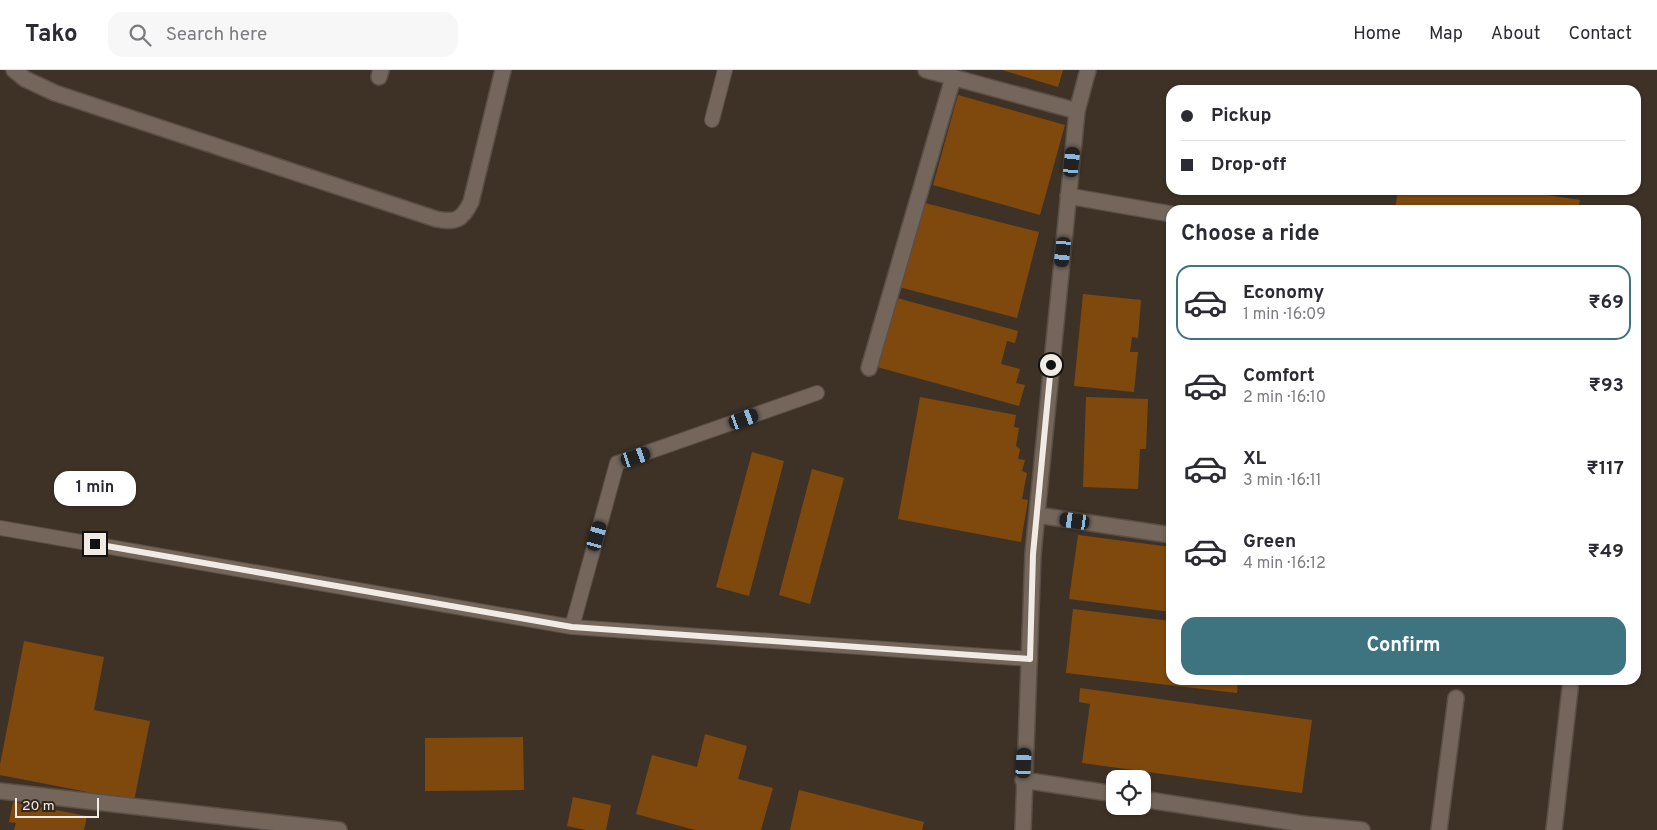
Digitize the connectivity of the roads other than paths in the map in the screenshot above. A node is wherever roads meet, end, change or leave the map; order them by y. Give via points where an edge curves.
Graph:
1 (14, 70) edge
2 (503, 70) edge
3 (725, 70) edge
4 (926, 70) edge
5 (1088, 70) edge
6 (953, 78) junction
7 (1077, 111) junction
8 (712, 120) dead end
9 (1068, 196) junction
10 (1166, 213) edge
11 (869, 368) dead end
12 (817, 393) dead end
13 (1036, 515) junction
14 (0, 528) edge
15 (1166, 534) edge
16 (572, 627) junction
17 (1030, 659) junction
18 (1570, 685) edge
19 (1456, 698) dead end
20 (1024, 780) junction
21 (0, 791) edge
22 (1106, 793) edge
23 (1151, 801) edge
24 (1302, 827) edge
25 (339, 830) edge
26 (1023, 830) edge
27 (1362, 830) edge
28 (1439, 830) edge
29 (1554, 830) edge

1 - 2 street via 55,93 449,221 465,214 471,202
3 - 8 lane
4 - 6 street
5 - 7 street
6 - 7 street
6 - 11 street
7 - 9 street
9 - 10 street
9 - 13 street
12 - 16 lane via 618,463
13 - 15 street
13 - 17 street
14 - 16 lane
16 - 17 lane
17 - 20 street
18 - 29 street
19 - 28 street
20 - 22 street
20 - 26 street
21 - 25 street
23 - 24 street
24 - 27 street

